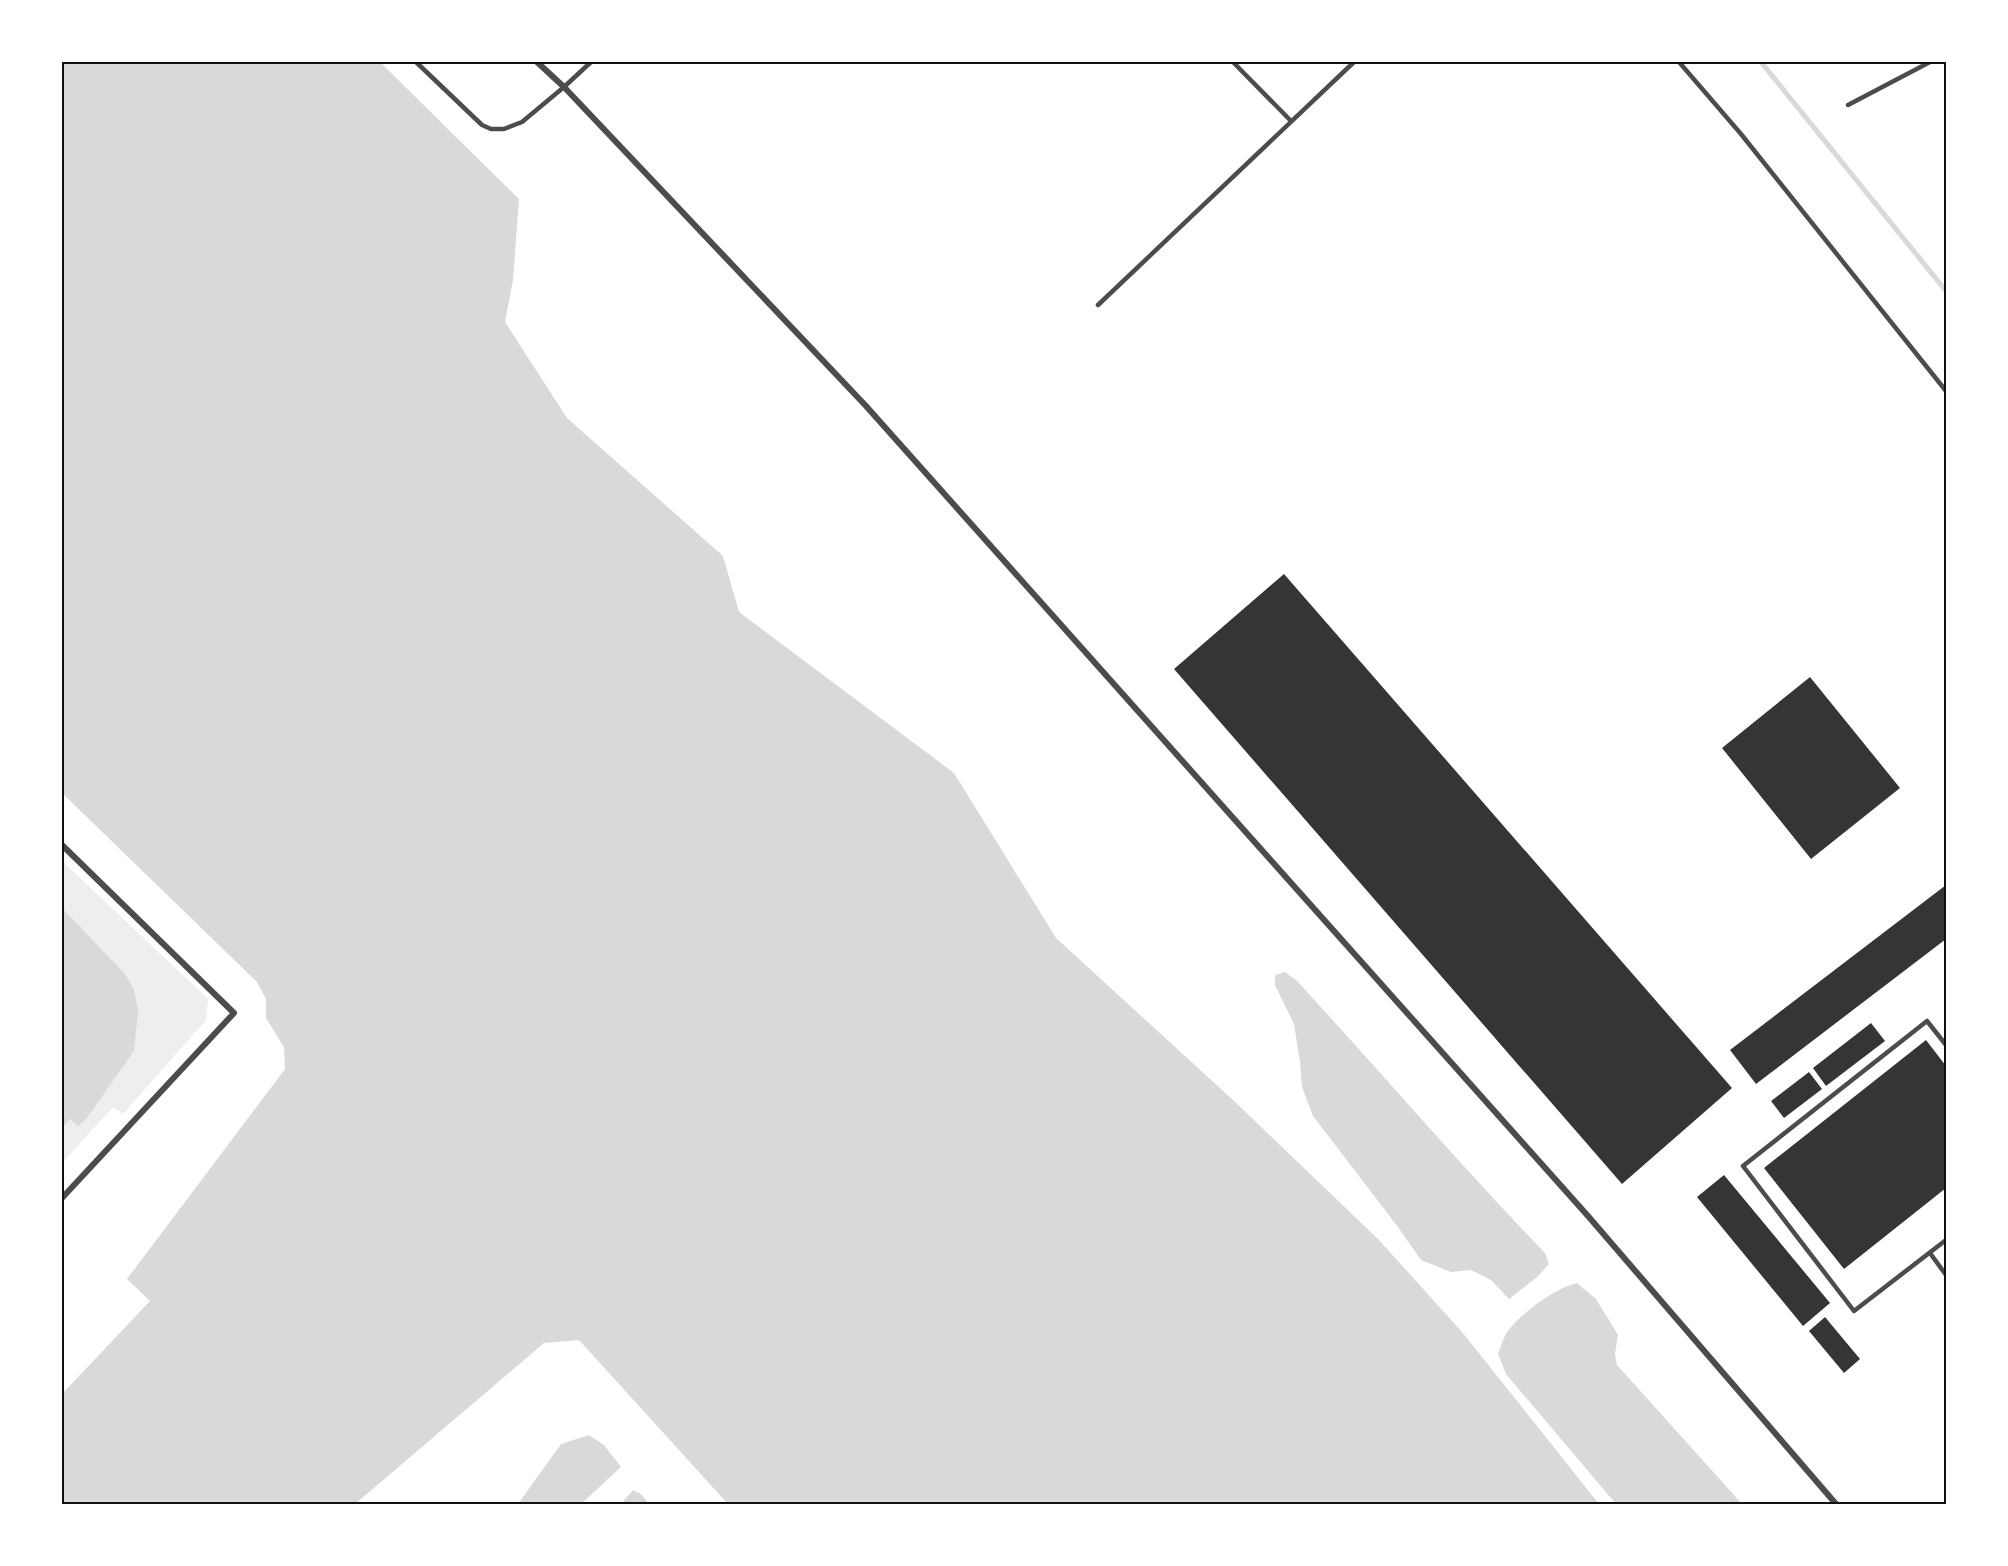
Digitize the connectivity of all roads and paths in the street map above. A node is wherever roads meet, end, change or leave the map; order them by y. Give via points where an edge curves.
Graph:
1 (416, 62) edge
2 (537, 62) edge
3 (591, 62) edge
4 (1233, 62) edge
5 (1354, 62) edge
6 (1679, 62) edge
7 (1930, 62) edge
8 (564, 87) junction
9 (1848, 105) dead end
10 (1291, 121) junction
11 (1098, 305) dead end
12 (1947, 391) edge
13 (62, 845) edge
14 (1947, 1045) edge
15 (62, 1198) edge
16 (1947, 1240) edge
17 (1930, 1253) junction
18 (1947, 1275) edge
19 (1836, 1504) edge

1 - 8 lane via 482,125 491,129 514,126
2 - 8 street
3 - 8 lane
4 - 10 lane
5 - 10 lane
6 - 12 lane
7 - 9 lane
8 - 19 street via 866,406 1588,1216
10 - 11 lane
13 - 15 street via 234,1012
14 - 17 lane via 1927,1021 1743,1166 1854,1311
16 - 17 lane
17 - 18 lane

